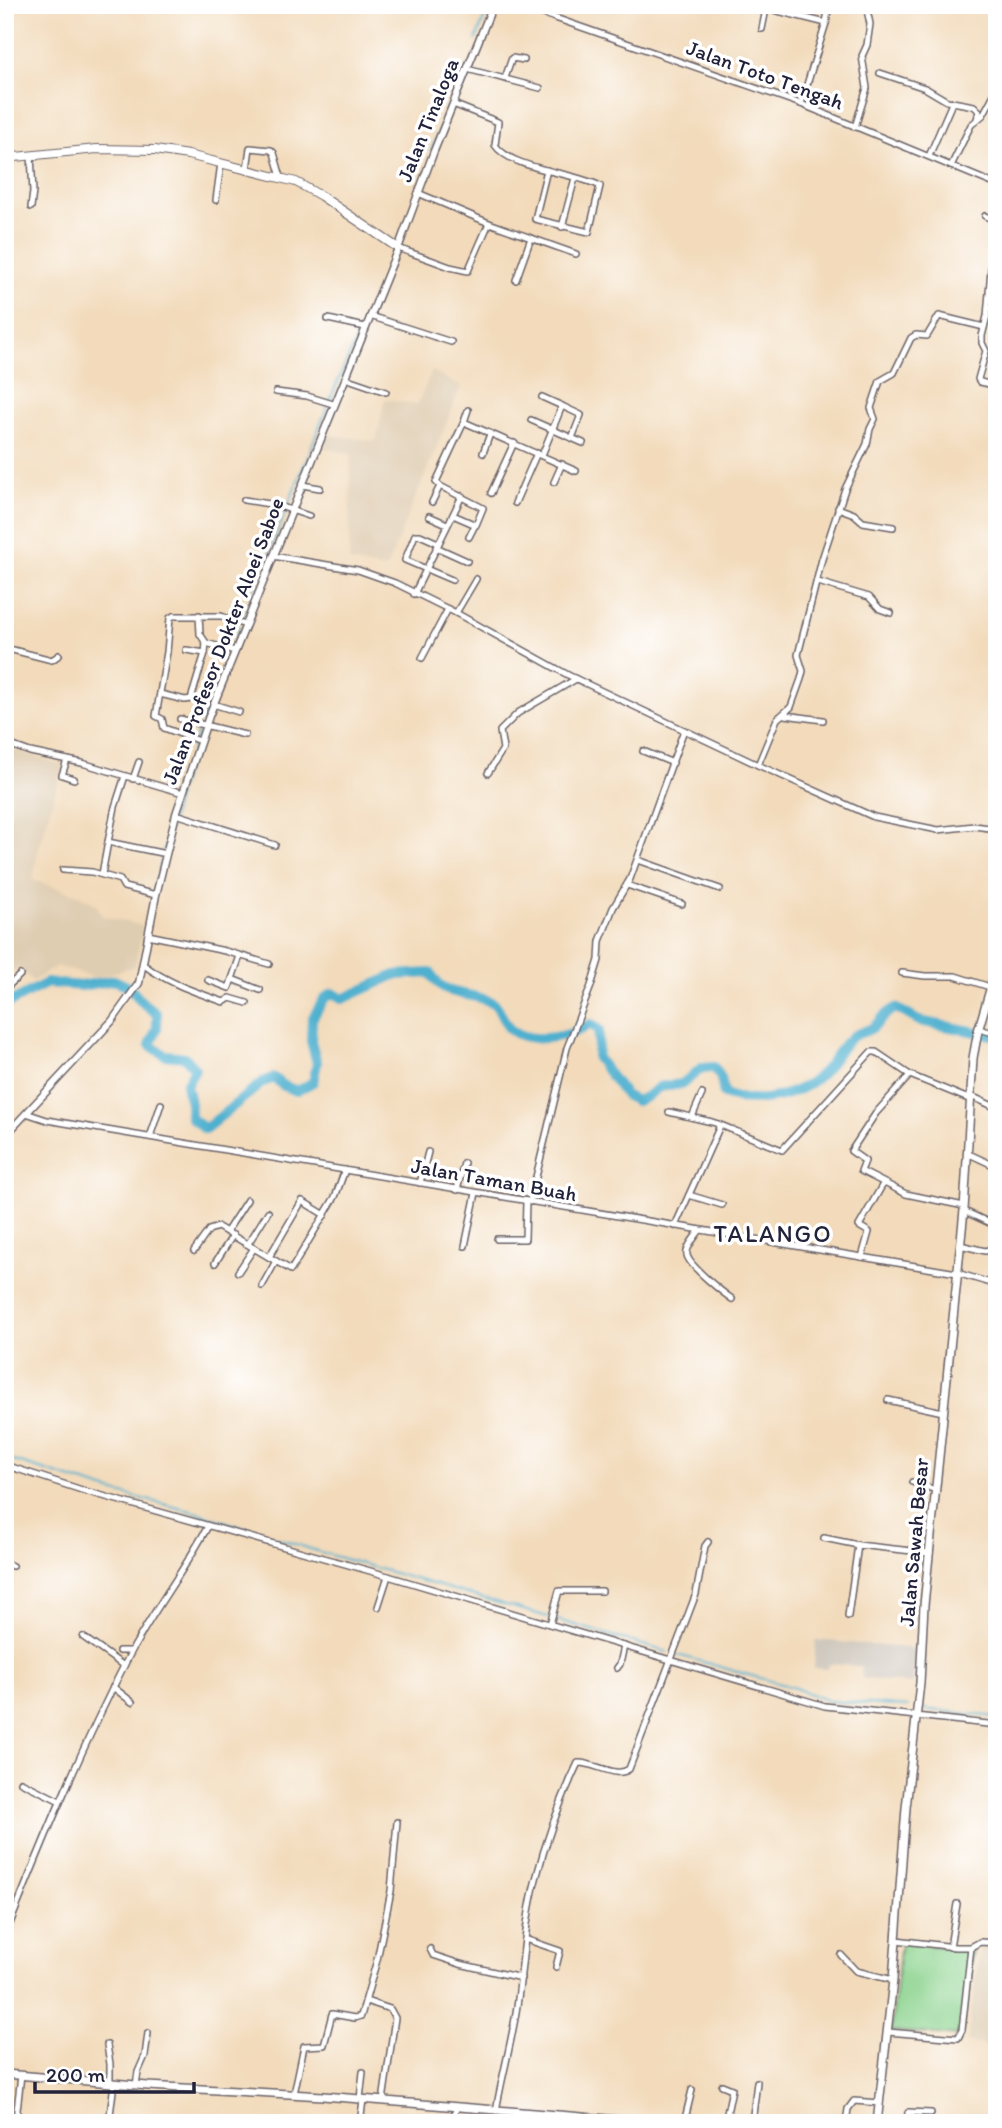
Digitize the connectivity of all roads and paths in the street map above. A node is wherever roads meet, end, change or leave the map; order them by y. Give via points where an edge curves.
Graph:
1 (492, 5) edge
2 (517, 5) edge
3 (753, 5) edge
4 (829, 5) edge
5 (866, 5) edge
6 (766, 9) junction
7 (826, 23) junction
8 (762, 29) dead end
9 (524, 60) dead end
10 (467, 69) junction
11 (880, 73) dead end
12 (505, 78) junction
13 (540, 88) dead end
14 (997, 89) edge
15 (952, 103) junction
16 (453, 104) junction
17 (801, 104) junction
18 (977, 119) junction
19 (855, 127) junction
20 (31, 155) junction
21 (929, 156) junction
22 (5, 158) edge
23 (220, 163) junction
24 (951, 166) junction
25 (247, 169) junction
26 (547, 170) junction
27 (281, 177) junction
28 (575, 178) junction
29 (997, 185) edge
30 (418, 193) junction
31 (216, 200) dead end
32 (31, 207) dead end
33 (985, 216) dead end
34 (997, 221) edge
35 (489, 223) junction
36 (562, 227) junction
37 (531, 238) junction
38 (398, 248) junction
39 (997, 253) edge
40 (576, 254) dead end
41 (516, 280) dead end
42 (370, 316) junction
43 (328, 319) dead end
44 (363, 326) junction
45 (984, 327) junction
46 (451, 342) dead end
47 (345, 378) junction
48 (989, 384) dead end
49 (276, 392) dead end
50 (386, 392) dead end
51 (542, 397) dead end
52 (330, 403) junction
53 (562, 406) junction
54 (468, 410) dead end
55 (531, 420) dead end
56 (464, 422) junction
57 (552, 429) junction
58 (490, 434) junction
59 (572, 438) junction
60 (514, 443) junction
61 (583, 443) dead end
62 (483, 453) dead end
63 (540, 454) junction
64 (562, 464) junction
65 (576, 471) dead end
66 (554, 482) dead end
67 (302, 485) junction
68 (440, 486) junction
69 (320, 488) dead end
70 (491, 493) dead end
71 (462, 496) junction
72 (244, 500) dead end
73 (432, 502) dead end
74 (515, 503) dead end
75 (838, 508) junction
76 (287, 509) junction
77 (453, 515) junction
78 (309, 516) dead end
79 (429, 516) dead end
80 (447, 524) junction
81 (475, 525) junction
82 (893, 527) dead end
83 (469, 537) dead end
84 (437, 545) junction
85 (273, 556) junction
86 (467, 561) dead end
87 (426, 569) junction
88 (476, 579) dead end
89 (452, 580) dead end
90 (818, 582) junction
91 (414, 594) junction
92 (448, 609) junction
93 (456, 613) junction
94 (891, 613) dead end
95 (199, 615) junction
96 (243, 624) junction
97 (205, 643) junction
98 (5, 648) edge
99 (186, 650) dead end
100 (235, 651) junction
101 (205, 653) junction
102 (59, 655) dead end
103 (422, 658) dead end
104 (577, 678) junction
105 (160, 694) junction
106 (214, 704) junction
107 (239, 712) dead end
108 (781, 715) junction
109 (180, 719) dead end
110 (823, 720) dead end
111 (202, 724) junction
112 (684, 730) junction
113 (244, 735) dead end
114 (196, 739) junction
115 (5, 743) edge
116 (643, 751) dead end
117 (67, 760) junction
118 (139, 762) dead end
119 (673, 763) junction
120 (758, 765) junction
121 (488, 773) dead end
122 (125, 776) junction
123 (74, 779) dead end
124 (133, 779) junction
125 (179, 792) junction
126 (176, 814) junction
127 (997, 829) edge
128 (108, 842) junction
129 (275, 845) dead end
130 (163, 854) junction
131 (638, 860) junction
132 (63, 870) dead end
133 (102, 874) junction
134 (627, 885) junction
135 (720, 889) dead end
136 (152, 894) junction
137 (682, 904) dead end
138 (148, 935) junction
139 (240, 956) junction
140 (269, 964) dead end
141 (144, 965) junction
142 (997, 966) edge
143 (902, 973) dead end
144 (20, 975) dead end
145 (232, 979) junction
146 (208, 980) dead end
147 (990, 987) junction
148 (5, 989) edge
149 (260, 990) dead end
150 (247, 1003) dead end
151 (978, 1030) junction
152 (997, 1034) edge
153 (910, 1075) junction
154 (702, 1094) dead end
155 (971, 1098) junction
156 (161, 1104) dead end
157 (997, 1108) edge
158 (669, 1112) dead end
159 (26, 1113) junction
160 (692, 1117) junction
161 (718, 1125) junction
162 (5, 1136) edge
163 (150, 1137) junction
164 (428, 1153) dead end
165 (967, 1153) junction
166 (464, 1163) dead end
167 (997, 1167) edge
168 (345, 1170) junction
169 (420, 1184) junction
170 (883, 1184) junction
171 (457, 1190) junction
172 (476, 1193) junction
173 (689, 1195) junction
174 (247, 1200) dead end
175 (528, 1202) junction
176 (722, 1205) dead end
177 (964, 1208) junction
178 (268, 1212) dead end
179 (325, 1215) junction
180 (992, 1224) dead end
181 (675, 1226) junction
182 (700, 1230) junction
183 (230, 1233) junction
184 (497, 1239) dead end
185 (960, 1245) junction
186 (251, 1246) junction
187 (465, 1246) dead end
188 (997, 1248) edge
189 (194, 1251) dead end
190 (269, 1257) junction
191 (862, 1257) junction
192 (276, 1261) junction
193 (215, 1263) dead end
194 (238, 1272) dead end
195 (957, 1273) junction
196 (997, 1285) edge
197 (261, 1286) dead end
198 (732, 1299) dead end
199 (888, 1400) dead end
200 (943, 1412) junction
201 (7, 1466) edge
202 (5, 1474) edge
203 (912, 1482) dead end
204 (936, 1490) junction
205 (208, 1525) junction
206 (824, 1538) dead end
207 (708, 1542) dead end
208 (858, 1545) junction
209 (930, 1553) junction
210 (5, 1563) edge
211 (12, 1566) dead end
212 (388, 1576) junction
213 (602, 1591) dead end
214 (378, 1607) dead end
215 (848, 1616) dead end
216 (550, 1624) junction
217 (83, 1637) dead end
218 (624, 1646) junction
219 (119, 1651) dead end
220 (131, 1651) junction
221 (670, 1660) junction
222 (124, 1666) junction
223 (617, 1668) dead end
224 (113, 1687) junction
225 (132, 1702) dead end
226 (916, 1716) junction
227 (997, 1725) edge
228 (21, 1782) dead end
229 (60, 1801) junction
230 (397, 1822) dead end
231 (957, 1903) dead end
232 (5, 1936) edge
233 (525, 1939) junction
234 (896, 1940) junction
235 (997, 1943) edge
236 (950, 1947) junction
237 (971, 1947) junction
238 (430, 1949) dead end
239 (841, 1955) dead end
240 (556, 1967) dead end
241 (521, 1978) junction
242 (893, 1980) junction
243 (366, 2001) junction
244 (888, 2032) junction
245 (148, 2033) dead end
246 (107, 2045) dead end
247 (363, 2072) dead end
248 (5, 2074) edge
249 (21, 2076) junction
250 (112, 2082) junction
251 (757, 2082) dead end
252 (136, 2085) junction
253 (722, 2085) dead end
254 (692, 2091) dead end
255 (294, 2094) junction
256 (362, 2099) junction
257 (383, 2101) junction
258 (880, 2103) junction
259 (456, 2108) junction
260 (496, 2111) junction
261 (931, 2113) dead end
262 (584, 2120) edge
263 (18, 2122) edge
264 (34, 2122) edge
265 (641, 2122) edge
266 (110, 2123) edge
267 (360, 2123) edge
268 (453, 2123) edge
269 (656, 2123) edge
270 (684, 2123) edge
271 (725, 2123) edge
272 (752, 2123) edge
273 (846, 2123) edge
274 (877, 2123) edge
275 (907, 2123) edge

1 - 10 street, Jalan Tinaloga
2 - 17 street, Jalan Toto Tengah
3 - 6 street
4 - 7 street
5 - 19 street via 870,24 862,56 867,88
6 - 7 street
6 - 8 street
7 - 17 street
9 - 12 street via 512,58
10 - 12 street
10 - 16 street, Jalan Tinaloga
11 - 15 street
12 - 13 street
14 - 18 street
15 - 18 street via 974,106 979,111
15 - 21 street
16 - 26 street via 498,122 497,149
16 - 30 street, Jalan Tinaloga
17 - 19 street, Jalan Toto Tengah
18 - 24 street
19 - 21 street, Jalan Toto Tengah
20 - 22 main road
20 - 23 main road via 134,149
20 - 32 street
21 - 24 street, Jalan Toto Tengah
23 - 25 main road
23 - 31 street
24 - 29 street, Jalan Toto Tengah
25 - 27 main road
25 - 27 street via 250,148 271,150
26 - 28 street
26 - 36 street via 535,217
27 - 38 main road via 321,196
28 - 36 street
28 - 36 street via 599,184 601,189 589,232
30 - 35 street
30 - 38 street, Jalan Tinaloga
33 - 34 street
35 - 37 street
35 - 38 street via 468,271
37 - 40 street
37 - 41 street
38 - 42 street, Jalan Profesor Dokter Aloei Saboe
39 - 45 street
42 - 44 street, Jalan Profesor Dokter Aloei Saboe
42 - 46 street
43 - 44 street
44 - 47 street, Jalan Profesor Dokter Aloei Saboe
45 - 48 street via 986,351 978,379
45 - 75 street via 940,315 927,336 911,338 894,373 880,381 874,393 870,410 875,419
47 - 50 street
47 - 52 street, Jalan Profesor Dokter Aloei Saboe
49 - 52 street
51 - 53 street
52 - 67 street, Jalan Profesor Dokter Aloei Saboe
53 - 57 street
53 - 59 street via 582,415
54 - 56 street
55 - 57 street
56 - 58 street
56 - 68 street via 436,482
57 - 59 street
57 - 63 street
58 - 60 street
58 - 62 street
59 - 61 street
60 - 63 street
60 - 70 street
63 - 64 street
63 - 74 street
64 - 65 street
64 - 66 street
67 - 69 street
67 - 76 street, Jalan Profesor Dokter Aloei Saboe
68 - 71 street
68 - 73 street
71 - 77 street
71 - 81 street via 483,507
72 - 76 street
75 - 82 street via 863,522
75 - 90 street
76 - 78 street
76 - 85 street, Jalan Profesor Dokter Aloei Saboe
77 - 80 street
77 - 81 street
79 - 80 street
80 - 84 street
81 - 83 street
84 - 86 street
84 - 87 street
84 - 87 street via 414,536 405,560
85 - 91 street via 358,570
85 - 96 street, Jalan Profesor Dokter Aloei Saboe
87 - 89 street
87 - 91 street
88 - 93 street
90 - 94 street via 869,597
90 - 108 street via 798,655 802,674 788,711
91 - 92 street
92 - 93 street
92 - 103 street
93 - 104 street
95 - 96 street
95 - 97 street
95 - 105 street via 170,618
96 - 100 street, Jalan Profesor Dokter Aloei Saboe
97 - 100 street
97 - 101 street
98 - 102 street via 52,660
99 - 101 street
100 - 106 street, Jalan Profesor Dokter Aloei Saboe
101 - 105 street via 191,699
104 - 112 street
104 - 121 street via 510,719 500,731 503,749
105 - 114 street via 156,715 163,727
106 - 107 street
106 - 111 street, Jalan Profesor Dokter Aloei Saboe
108 - 110 street
108 - 120 street
109 - 111 street
111 - 113 street
111 - 114 street, Jalan Profesor Dokter Aloei Saboe
112 - 119 street
112 - 120 street
114 - 125 street, Jalan Profesor Dokter Aloei Saboe
115 - 117 street
116 - 119 street
117 - 122 street
117 - 123 street via 62,775
118 - 124 street
119 - 131 street
120 - 127 street via 887,821 938,830
122 - 124 street
122 - 128 street
124 - 125 street
125 - 126 street, Jalan Profesor Dokter Aloei Saboe
126 - 129 street
126 - 130 street, Jalan Profesor Dokter Aloei Saboe
128 - 130 street
128 - 133 street
130 - 136 street, Jalan Profesor Dokter Aloei Saboe
131 - 134 street
131 - 135 street
132 - 133 street
133 - 136 street via 120,880 124,887
134 - 137 street
134 - 175 street via 601,935 599,960 567,1048
136 - 138 street, Jalan Profesor Dokter Aloei Saboe
138 - 139 street
138 - 141 street, Jalan Profesor Dokter Aloei Saboe
139 - 140 street
139 - 145 street
141 - 150 street via 168,981 213,998
141 - 159 street, Jalan Profesor Dokter Aloei Saboe via 139,983 112,1021
142 - 147 main road, Jalan Sawah Besar
143 - 147 street via 955,976
144 - 148 street
145 - 146 street via 229,988
145 - 149 street
147 - 151 main road, Jalan Sawah Besar
151 - 152 street
151 - 155 main road, Jalan Sawah Besar
153 - 155 street
153 - 161 street via 871,1052 780,1151
153 - 170 street via 851,1150 864,1160 861,1171
154 - 160 street
155 - 157 street
155 - 165 main road, Jalan Sawah Besar
156 - 163 street
158 - 160 street
159 - 162 street, Jalan Profesor Dokter Aloei Saboe
159 - 163 street, Jalan Taman Buah
160 - 161 street
161 - 173 street
163 - 168 street, Jalan Taman Buah
164 - 169 street
165 - 167 street
165 - 177 main road, Jalan Sawah Besar
166 - 171 street
168 - 169 street, Jalan Taman Buah
168 - 179 street
169 - 171 street, Jalan Taman Buah
170 - 177 street
170 - 191 street via 859,1226 869,1232
171 - 172 street, Jalan Taman Buah
172 - 175 street, Jalan Taman Buah
172 - 187 street
173 - 176 street
173 - 181 street
174 - 183 street
175 - 181 street, Jalan Taman Buah
175 - 184 street via 525,1239
177 - 180 street
177 - 185 main road, Jalan Sawah Besar
178 - 186 street
179 - 190 street via 302,1201
179 - 192 street via 291,1270
181 - 182 street, Jalan Taman Buah
182 - 191 street, Jalan Taman Buah
182 - 198 street via 687,1255 709,1283
183 - 186 street
183 - 189 street via 218,1227 209,1230
183 - 193 street
185 - 188 street via 985,1251
185 - 195 main road, Jalan Sawah Besar
186 - 190 street
186 - 194 street
190 - 192 street
191 - 195 street, Jalan Taman Buah
192 - 197 street
195 - 196 street, Jalan Taman Buah
195 - 200 main road, Jalan Sawah Besar
199 - 200 street
200 - 204 main road, Jalan Sawah Besar
201 - 202 street
201 - 205 street
203 - 204 street
204 - 209 main road, Jalan Sawah Besar
205 - 212 street
205 - 220 street
206 - 208 street
207 - 221 street via 696,1594
208 - 209 street
208 - 215 street
209 - 226 main road, Jalan Sawah Besar
210 - 211 street
212 - 214 street
212 - 216 street
213 - 216 street via 559,1591
216 - 218 street
217 - 222 street
218 - 221 street
218 - 223 street
219 - 220 street
220 - 222 street
221 - 226 street via 837,1708
221 - 233 street via 629,1769 619,1773 583,1762 577,1765 536,1879
222 - 224 street
224 - 225 street
224 - 229 street
226 - 227 street
226 - 234 main road, Jalan Sawah Besar
228 - 229 street
229 - 232 street
230 - 243 street via 391,1891
231 - 236 street
233 - 240 street via 560,1951
233 - 241 street
234 - 236 street
234 - 242 main road, Jalan Sawah Besar
235 - 237 street via 980,1942
236 - 237 street
237 - 244 street via 958,2038
238 - 241 street via 433,1955 460,1964
239 - 242 street via 856,1971
241 - 260 street
242 - 244 main road, Jalan Sawah Besar
243 - 255 street via 360,2018 332,2014 324,2045 304,2046
243 - 257 street via 390,2008 395,2018
244 - 258 main road, Jalan Sawah Besar
245 - 252 street
246 - 250 street
247 - 256 street
248 - 249 main road
249 - 250 main road
249 - 263 street
250 - 252 main road
250 - 266 street
251 - 272 street
252 - 255 main road
253 - 271 street via 732,2089
254 - 270 street
255 - 256 main road
256 - 257 main road
256 - 267 street
257 - 259 main road
258 - 273 street via 854,2101
258 - 274 main road, Jalan Sawah Besar
259 - 260 main road
259 - 268 street
260 - 262 main road
261 - 275 street via 908,2112
262 - 265 main road
263 - 264 street
265 - 269 main road

